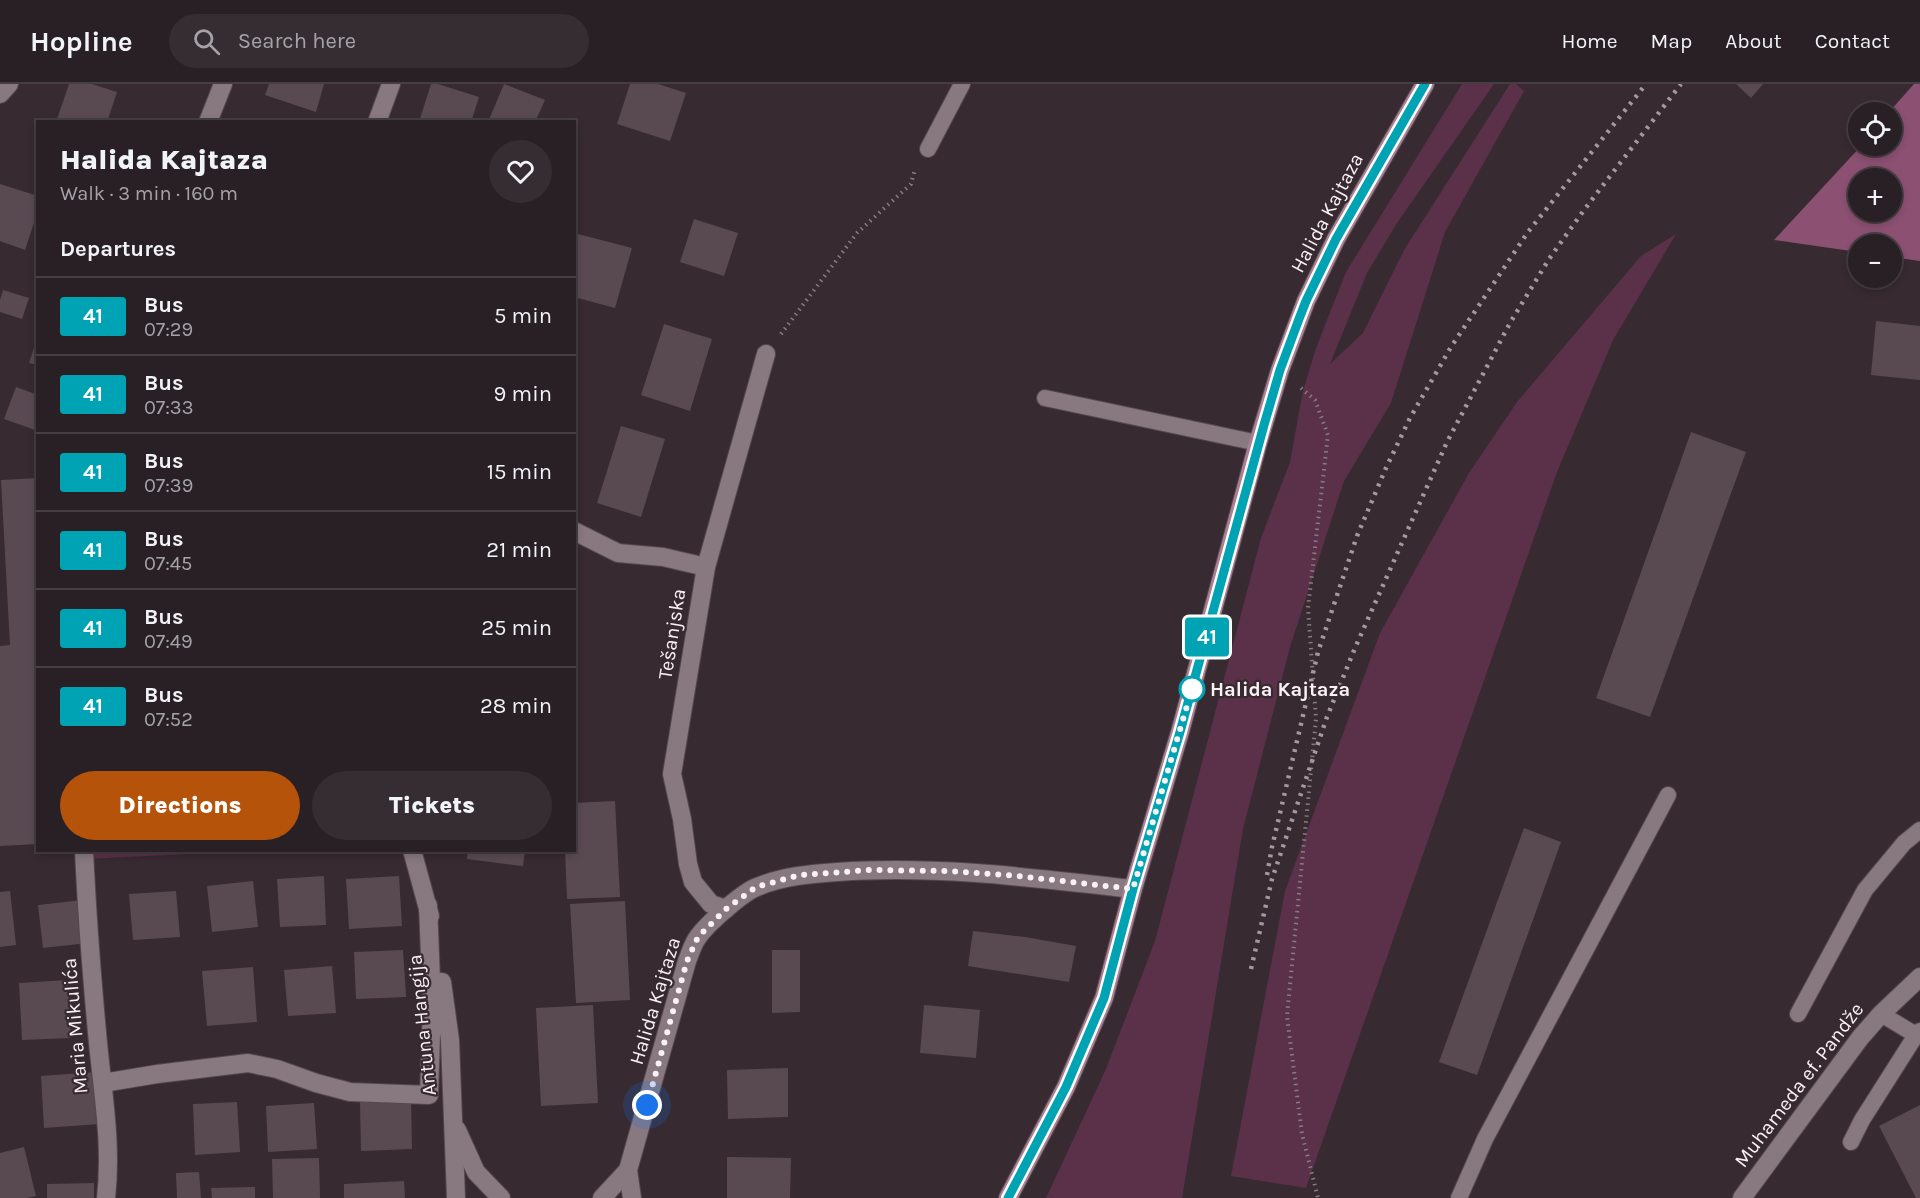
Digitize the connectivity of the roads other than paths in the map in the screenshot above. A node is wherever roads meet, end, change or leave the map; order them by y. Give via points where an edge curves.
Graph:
1 (9, 84) edge
2 (223, 84) edge
3 (391, 84) edge
4 (962, 84) edge
5 (1425, 84) edge
6 (0, 94) edge
7 (209, 120) edge
8 (378, 120) edge
9 (928, 149) road end
10 (766, 354) road end
11 (1045, 398) dead end
12 (1258, 443) junction
13 (576, 532) edge
14 (706, 567) junction
15 (1668, 795) dead end
16 (1920, 830) edge
17 (84, 852) edge
18 (413, 852) edge
19 (1133, 889) junction
20 (428, 905) junction
21 (726, 909) junction
22 (1920, 977) edge
23 (1798, 1014) dead end
24 (1881, 1014) junction
25 (1918, 1033) edge
26 (103, 1083) junction
27 (454, 1122) junction
28 (1851, 1142) dead end
29 (628, 1170) junction
30 (106, 1198) edge
31 (456, 1198) edge
32 (501, 1198) edge
33 (602, 1198) edge
34 (632, 1198) edge
35 (1008, 1198) edge
36 (1459, 1198) edge
37 (1742, 1198) edge

1 - 6 street
2 - 7 street
3 - 8 street
4 - 9 lane
5 - 12 main road, Halida Kajtaza via 1336,239 1306,301
10 - 14 street, Tešanjska
11 - 12 lane
12 - 19 main road, Halida Kajtaza via 1184,721
13 - 14 street via 618,553 663,557
14 - 21 street, Tešanjska via 672,774 693,882 711,904
15 - 36 lane via 1485,1139
16 - 23 lane via 1864,890
17 - 26 street, Maria Mikulića
18 - 20 street, Antuna Hangija
19 - 21 street, Halida Kajtaza via 949,871 870,870 800,875 756,887
19 - 35 main road, Halida Kajtaza via 1104,998 1066,1087
20 - 26 street via 432,1005 429,1095 351,1092 248,1063
20 - 27 street, Antuna Hangija via 450,1040
21 - 29 street, Halida Kajtaza via 698,937 687,961
22 - 24 street, Muhameda ef. Pandže
24 - 25 lane
24 - 37 street, Muhameda ef. Pandže
25 - 28 lane
26 - 30 street, Maria Mikulića
27 - 31 street, Antuna Hangija
27 - 32 street via 476,1172
29 - 33 street, Halida Kajtaza
29 - 34 street, Halida Kajtaza

